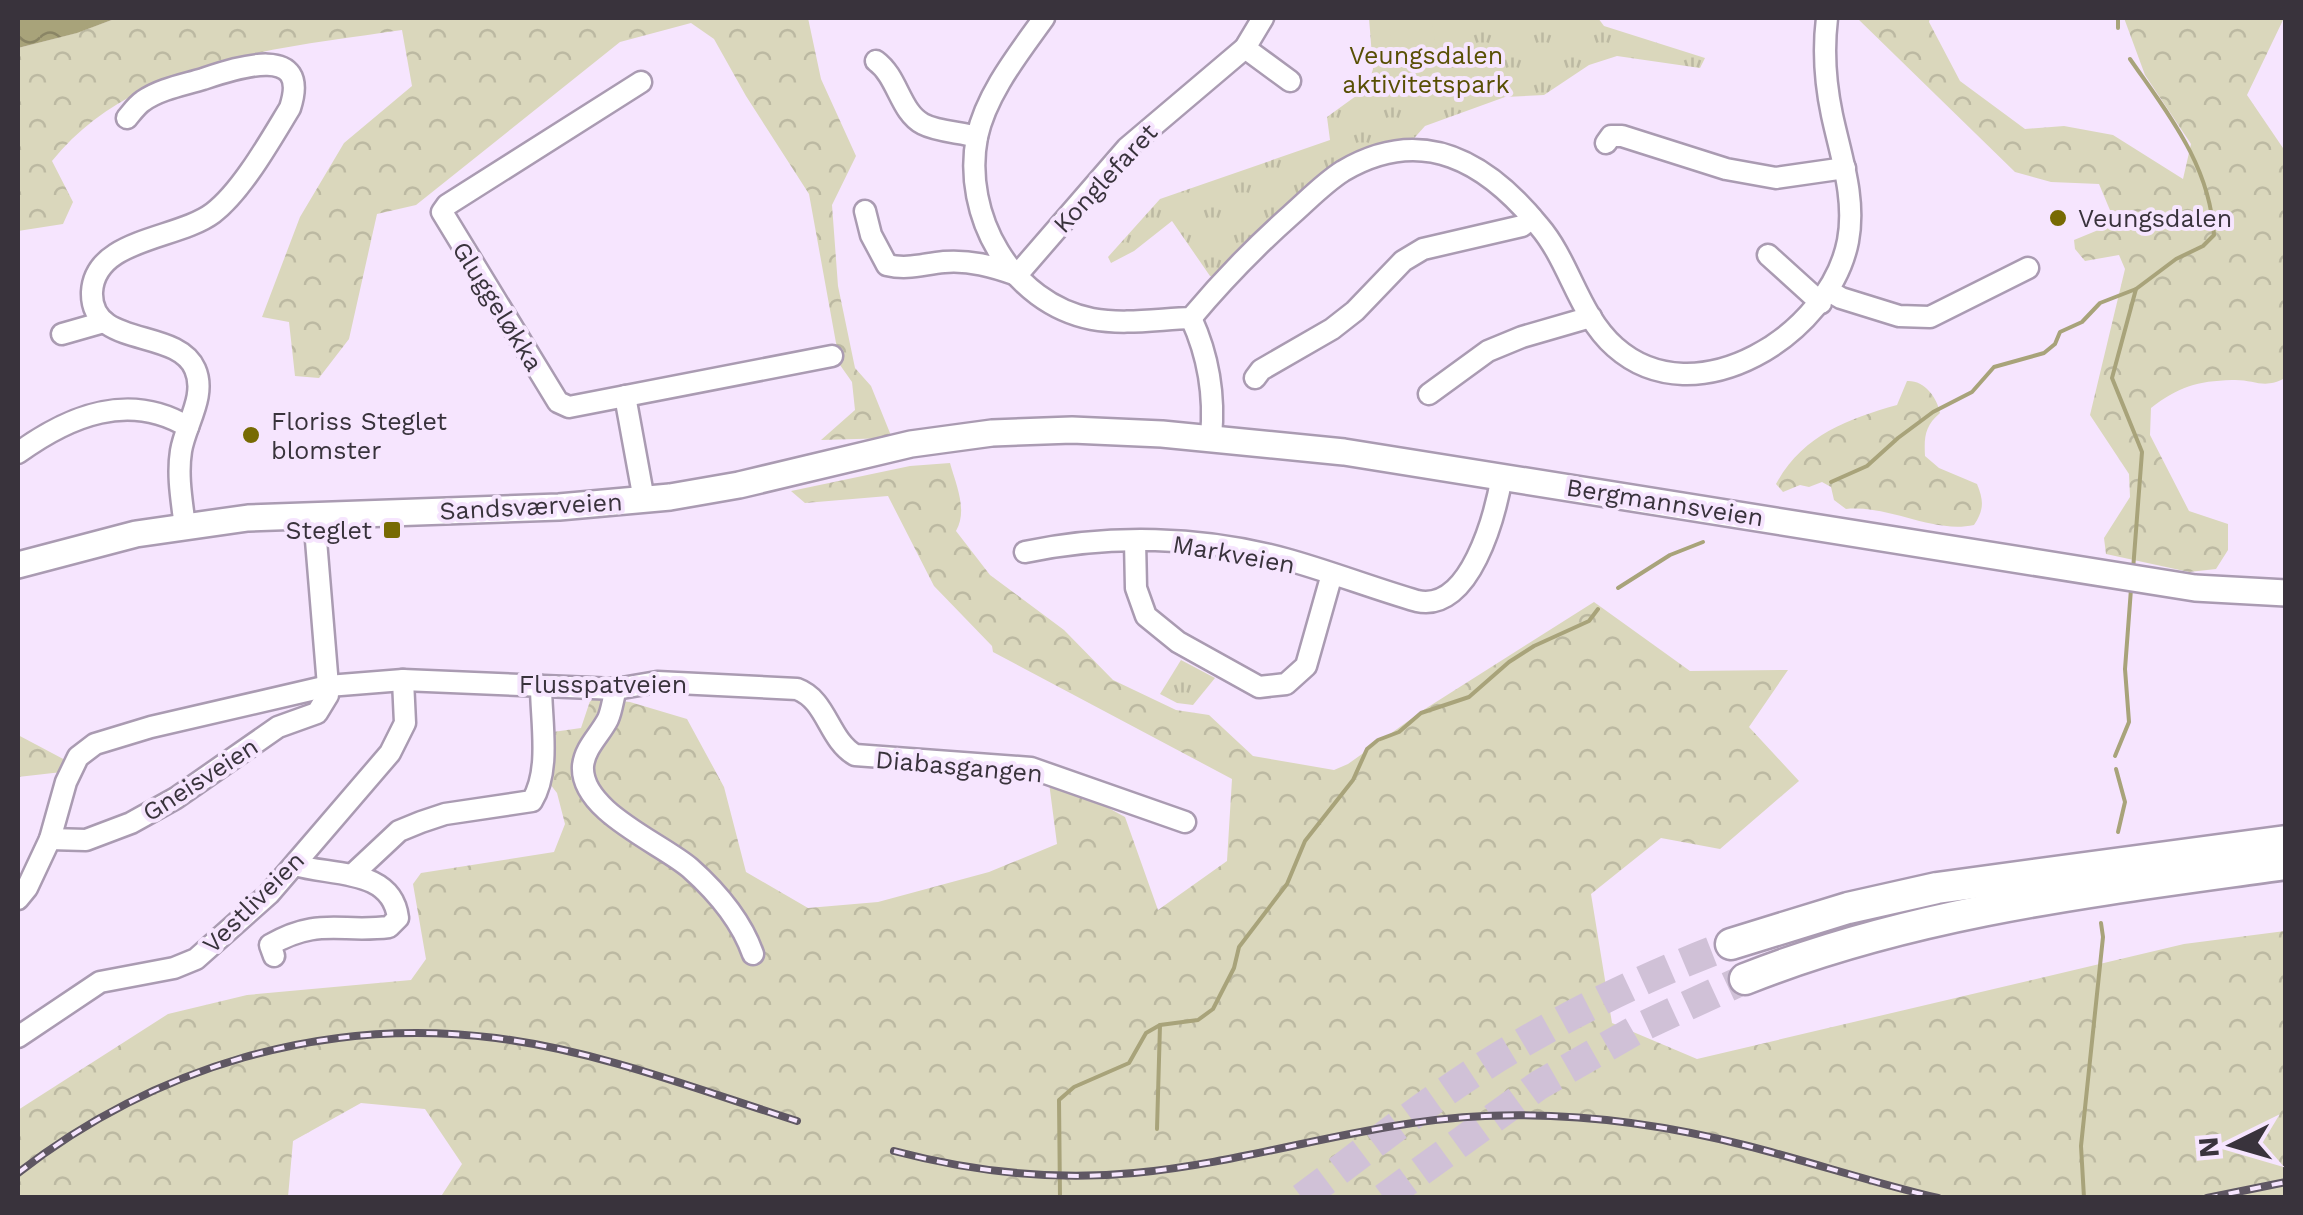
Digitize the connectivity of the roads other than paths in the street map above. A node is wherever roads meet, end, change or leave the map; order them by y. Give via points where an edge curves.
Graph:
1 (1044, 18) edge
2 (1263, 18) edge
3 (1827, 18) edge
4 (1245, 48) junction
5 (876, 61) dead end
6 (1290, 81) dead end
7 (641, 82) dead end
8 (127, 118) dead end
9 (977, 137) junction
10 (1606, 143) dead end
11 (1845, 168) junction
12 (865, 210) dead end
13 (1532, 218) junction
14 (1768, 255) dead end
15 (2028, 268) dead end
16 (1016, 275) junction
17 (1825, 297) junction
18 (1191, 318) junction
19 (1591, 318) junction
20 (104, 322) junction
21 (62, 334) dead end
22 (832, 356) dead end
23 (1255, 378) dead end
24 (1428, 394) dead end
25 (625, 396) junction
26 (188, 427) junction
27 (1042, 430) joint
28 (1211, 437) junction
29 (18, 452) edge
30 (1502, 476) junction
31 (644, 500) junction
32 (314, 516) junction
33 (184, 527) junction
34 (1135, 541) junction
35 (1025, 552) dead end
36 (18, 565) edge
37 (1332, 574) junction
38 (2286, 593) edge
39 (403, 680) junction
40 (328, 686) junction
41 (541, 686) junction
42 (616, 689) junction
43 (814, 699) joint
44 (1185, 822) dead end
45 (50, 839) junction
46 (2286, 841) edge
47 (295, 864) junction
48 (2286, 864) edge
49 (352, 875) junction
50 (22, 893) edge
51 (1732, 944) tunnel mouth
52 (753, 954) dead end
53 (274, 956) dead end
54 (1745, 979) tunnel mouth
55 (18, 1037) edge

1 - 9 street via 1006,74
2 - 4 street, Konglefaret
3 - 11 street via 1824,62
4 - 6 street
4 - 16 street, Konglefaret via 1127,148
5 - 9 street via 925,126
7 - 25 street, Gluggeløkka via 442,212 558,402 570,407
8 - 20 street via 154,94 264,62 289,75 293,85 278,128 214,212 108,257 93,281 92,298
9 - 16 street via 977,203 994,245
10 - 11 street via 1622,136 1776,178
11 - 17 street via 1850,222 1842,263
12 - 16 street via 887,266 978,262
13 - 18 street via 1497,180 1458,158 1416,150 1376,157 1327,182
13 - 19 street
13 - 23 street via 1403,260 1343,320
14 - 17 street
15 - 17 street via 1930,317
16 - 18 street via 1051,302 1090,319
17 - 19 street via 1774,345 1700,373 1671,373 1632,360
18 - 28 street via 1212,388
19 - 24 street via 1488,351
20 - 21 street
20 - 26 street via 185,356 195,369 198,397
22 - 25 street
25 - 31 street
26 - 29 street via 156,411 118,410 79,419
26 - 33 street via 179,478
27 - 28 main road, Bergmannsveien
27 - 31 main road, Sandsværveien via 910,444
28 - 30 main road, Bergmannsveien
30 - 37 street, Markveien via 1486,534 1446,599 1417,602
30 - 38 main road, Bergmannsveien via 2196,588
31 - 32 main road, Sandsværveien
32 - 33 main road, Sandsværveien
32 - 40 street
33 - 36 main road, Sandsværveien
34 - 35 street, Markveien
34 - 37 street, Markveien via 1250,551
34 - 37 street, Markveien via 1135,577 1146,616 1259,687 1286,684 1306,666
39 - 40 street, Flusspatveien
39 - 41 street, Flusspatveien
39 - 47 street, Vestliveien via 402,732
40 - 45 street, Gneisveien via 317,714 278,728 131,823 86,840
40 - 45 street, Flusspatveien via 101,742 78,757
41 - 42 street, Flusspatveien
41 - 49 street via 541,774 532,801 421,822 400,831
42 - 43 street, Flusspatveien via 657,682 788,688
42 - 52 street via 585,756 588,788 625,826 716,892
43 - 44 street, Diabasgangen via 855,755 1032,768
45 - 50 street
46 - 51 highway via 1937,888
47 - 49 street
47 - 55 street, Vestliveien via 196,959 100,982
48 - 54 highway via 1972,911 1857,939
49 - 53 street via 390,894 398,918 389,928 319,925 270,946

